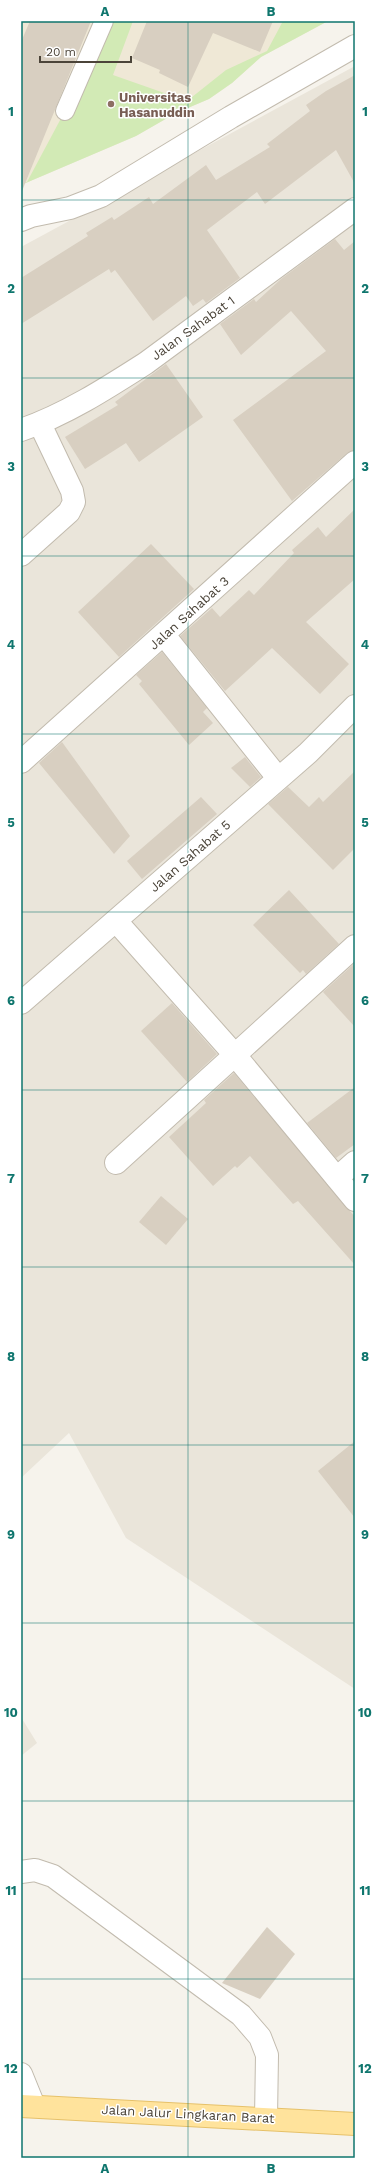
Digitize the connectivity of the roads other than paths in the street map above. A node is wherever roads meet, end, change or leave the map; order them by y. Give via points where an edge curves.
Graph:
1 (104, 21) edge
2 (355, 46) edge
3 (65, 111) dead end
4 (355, 209) edge
5 (21, 220) edge
6 (31, 427) edge
7 (355, 462) edge
8 (21, 555) edge
9 (164, 635) junction
10 (355, 706) edge
11 (21, 762) edge
12 (278, 778) junction
13 (116, 921) junction
14 (355, 946) edge
15 (21, 1003) edge
16 (234, 1054) junction
17 (355, 1162) edge
18 (116, 1163) dead end
19 (337, 1178) junction
20 (355, 1200) edge
21 (21, 1872) edge
22 (21, 2074) edge
23 (28, 2106) edge
24 (266, 2118) junction
25 (355, 2124) edge

1 - 3 lane
2 - 5 street via 101,196 70,208
4 - 6 street, Jalan Sahabat 1 via 146,363 110,386
6 - 8 street via 72,491 74,502 69,512
7 - 9 street, Jalan Sahabat 3
9 - 11 street, Jalan Sahabat 3
9 - 12 street
10 - 12 street, Jalan Sahabat 5
12 - 13 street, Jalan Sahabat 5
13 - 15 street, Jalan Sahabat 5
13 - 16 street
14 - 16 street
16 - 18 street
16 - 19 street
17 - 19 street
19 - 20 street
21 - 24 street via 35,1870 53,1876 241,2015 260,2038 267,2055
22 - 23 street
23 - 24 main road, Jalan Jalur Lingkaran Barat
24 - 25 main road, Jalan Jalur Lingkaran Barat

